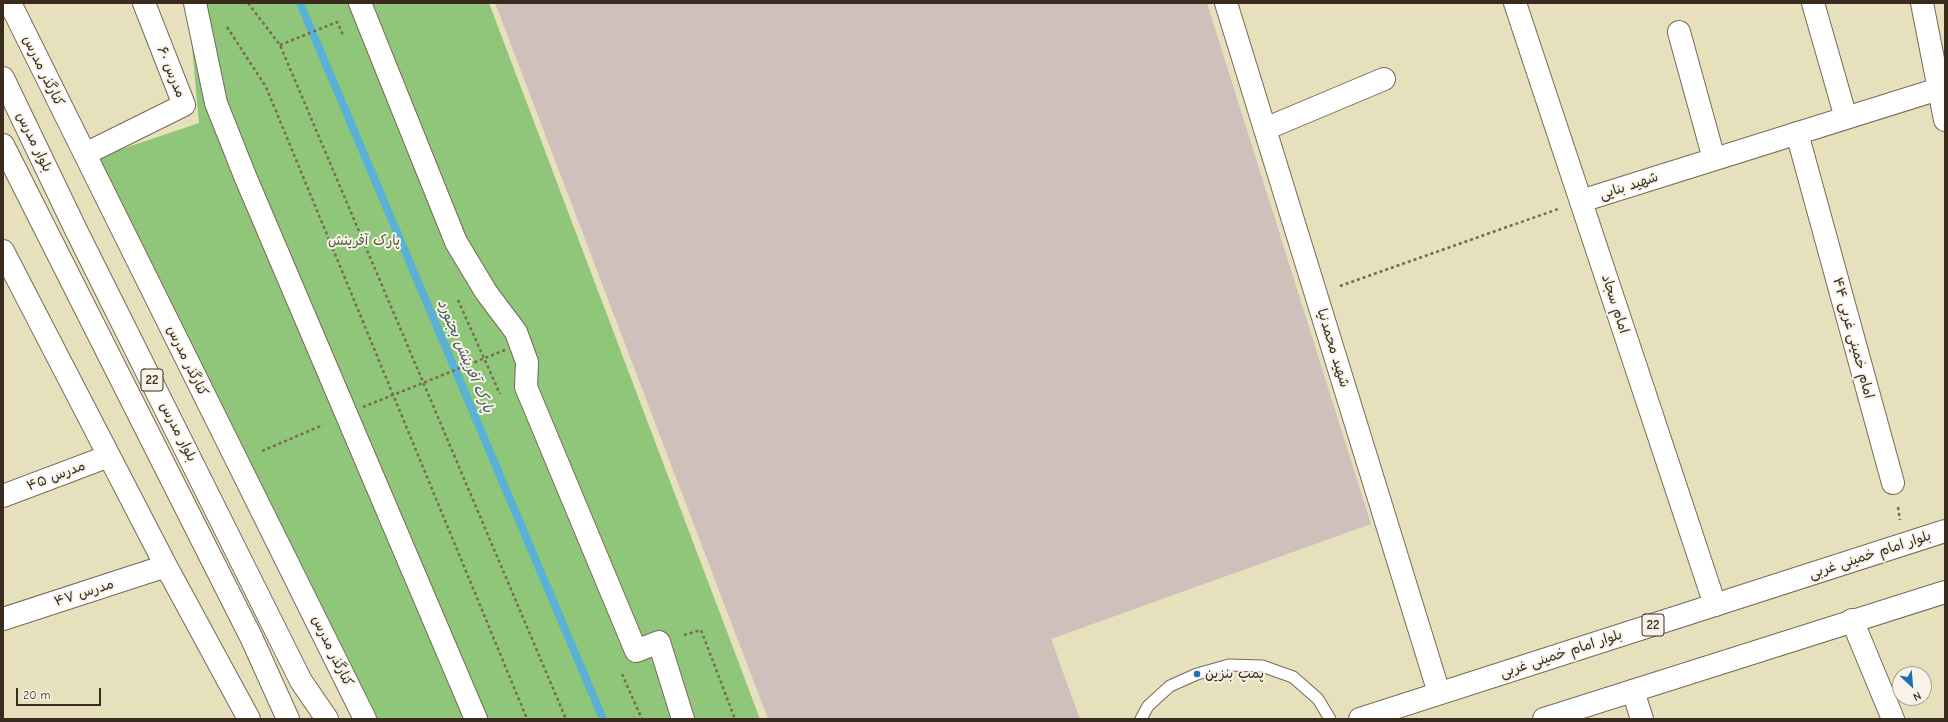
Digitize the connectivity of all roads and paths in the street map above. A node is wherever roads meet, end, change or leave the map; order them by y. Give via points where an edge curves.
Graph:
1 (10, 3) edge
2 (144, 3) edge
3 (195, 3) edge
4 (248, 3) edge
5 (360, 3) edge
6 (1226, 3) edge
7 (1515, 3) edge
8 (1813, 3) edge
9 (1922, 3) edge
10 (224, 21) dead end
11 (1680, 32) dead end
12 (347, 44) dead end
13 (280, 45) junction
14 (3, 78) edge
15 (1384, 79) dead end
16 (1942, 88) edge
17 (1846, 118) junction
18 (1945, 120) edge
19 (1265, 129) junction
20 (1797, 133) junction
21 (3, 145) edge
22 (85, 154) junction
23 (1714, 159) junction
24 (1581, 201) junction
25 (3, 251) edge
26 (1316, 294) junction
27 (458, 298) dead end
28 (505, 350) dead end
29 (502, 400) dead end
30 (355, 411) junction
31 (109, 456) junction
32 (237, 462) junction
33 (1893, 483) joint
34 (3, 496) edge
35 (1945, 531) edge
36 (1905, 544) junction
37 (166, 566) junction
38 (1945, 592) edge
39 (1715, 605) junction
40 (3, 619) edge
41 (1852, 620) junction
42 (659, 642) junction
43 (619, 668) dead end
44 (1633, 691) junction
45 (1439, 693) junction
46 (248, 719) edge
47 (288, 719) edge
48 (327, 719) edge
49 (365, 719) edge
50 (476, 719) edge
51 (527, 719) edge
52 (566, 719) edge
53 (642, 719) edge
54 (683, 719) edge
55 (735, 719) edge
56 (1141, 719) edge
57 (1330, 719) edge
58 (1360, 719) edge
59 (1544, 719) edge
60 (1642, 719) edge
61 (1893, 719) edge

1 - 22 street, کنارگذر مدرس
2 - 22 street, مدرس ۶۰ via 184,105
3 - 30 street via 216,103 248,184
4 - 13 path
5 - 42 street via 456,242 486,292 516,332 527,362 526,387 636,651
6 - 19 street, شهید محمدنیا
7 - 24 street, امام سجاد
8 - 17 street
9 - 16 street
10 - 51 path via 266,87
11 - 23 street
12 - 13 path via 337,22
13 - 52 path
14 - 48 street, بلوار مدرس / 22 via 301,681
15 - 19 street
16 - 17 street, شهید بنایی
16 - 18 street
17 - 20 street, شهید بنایی
19 - 26 street, شهید محمدنیا
20 - 23 street, شهید بنایی
20 - 33 street, امام خمینی غربی ۴۴
21 - 47 street, بلوار مدرس / 22 via 245,625
22 - 32 street, کنارگذر مدرس
23 - 24 street, شهید بنایی
24 - 26 path, شهید بنایی
24 - 39 street, امام سجاد
25 - 31 street
26 - 45 street, شهید محمدنیا
27 - 29 path
28 - 30 path, bridge
30 - 32 path
30 - 50 street
31 - 34 street, مدرس ۴۵
31 - 37 street
32 - 49 street, کنارگذر مدرس
33 - 36 path
35 - 36 street, بلوار امام خمینی غربی / 22
36 - 39 street, بلوار امام خمینی غربی / 22
37 - 40 street, مدرس ۴۷
37 - 46 street
38 - 41 street
39 - 45 street, بلوار امام خمینی غربی / 22
41 - 44 street
41 - 61 street
42 - 54 street
42 - 55 path via 701,630
43 - 53 path
44 - 59 street
44 - 60 street
45 - 58 street, بلوار امام خمینی غربی / 22
56 - 57 lane via 1148,706 1170,686 1197,674 1229,665 1262,666 1293,677 1318,698

